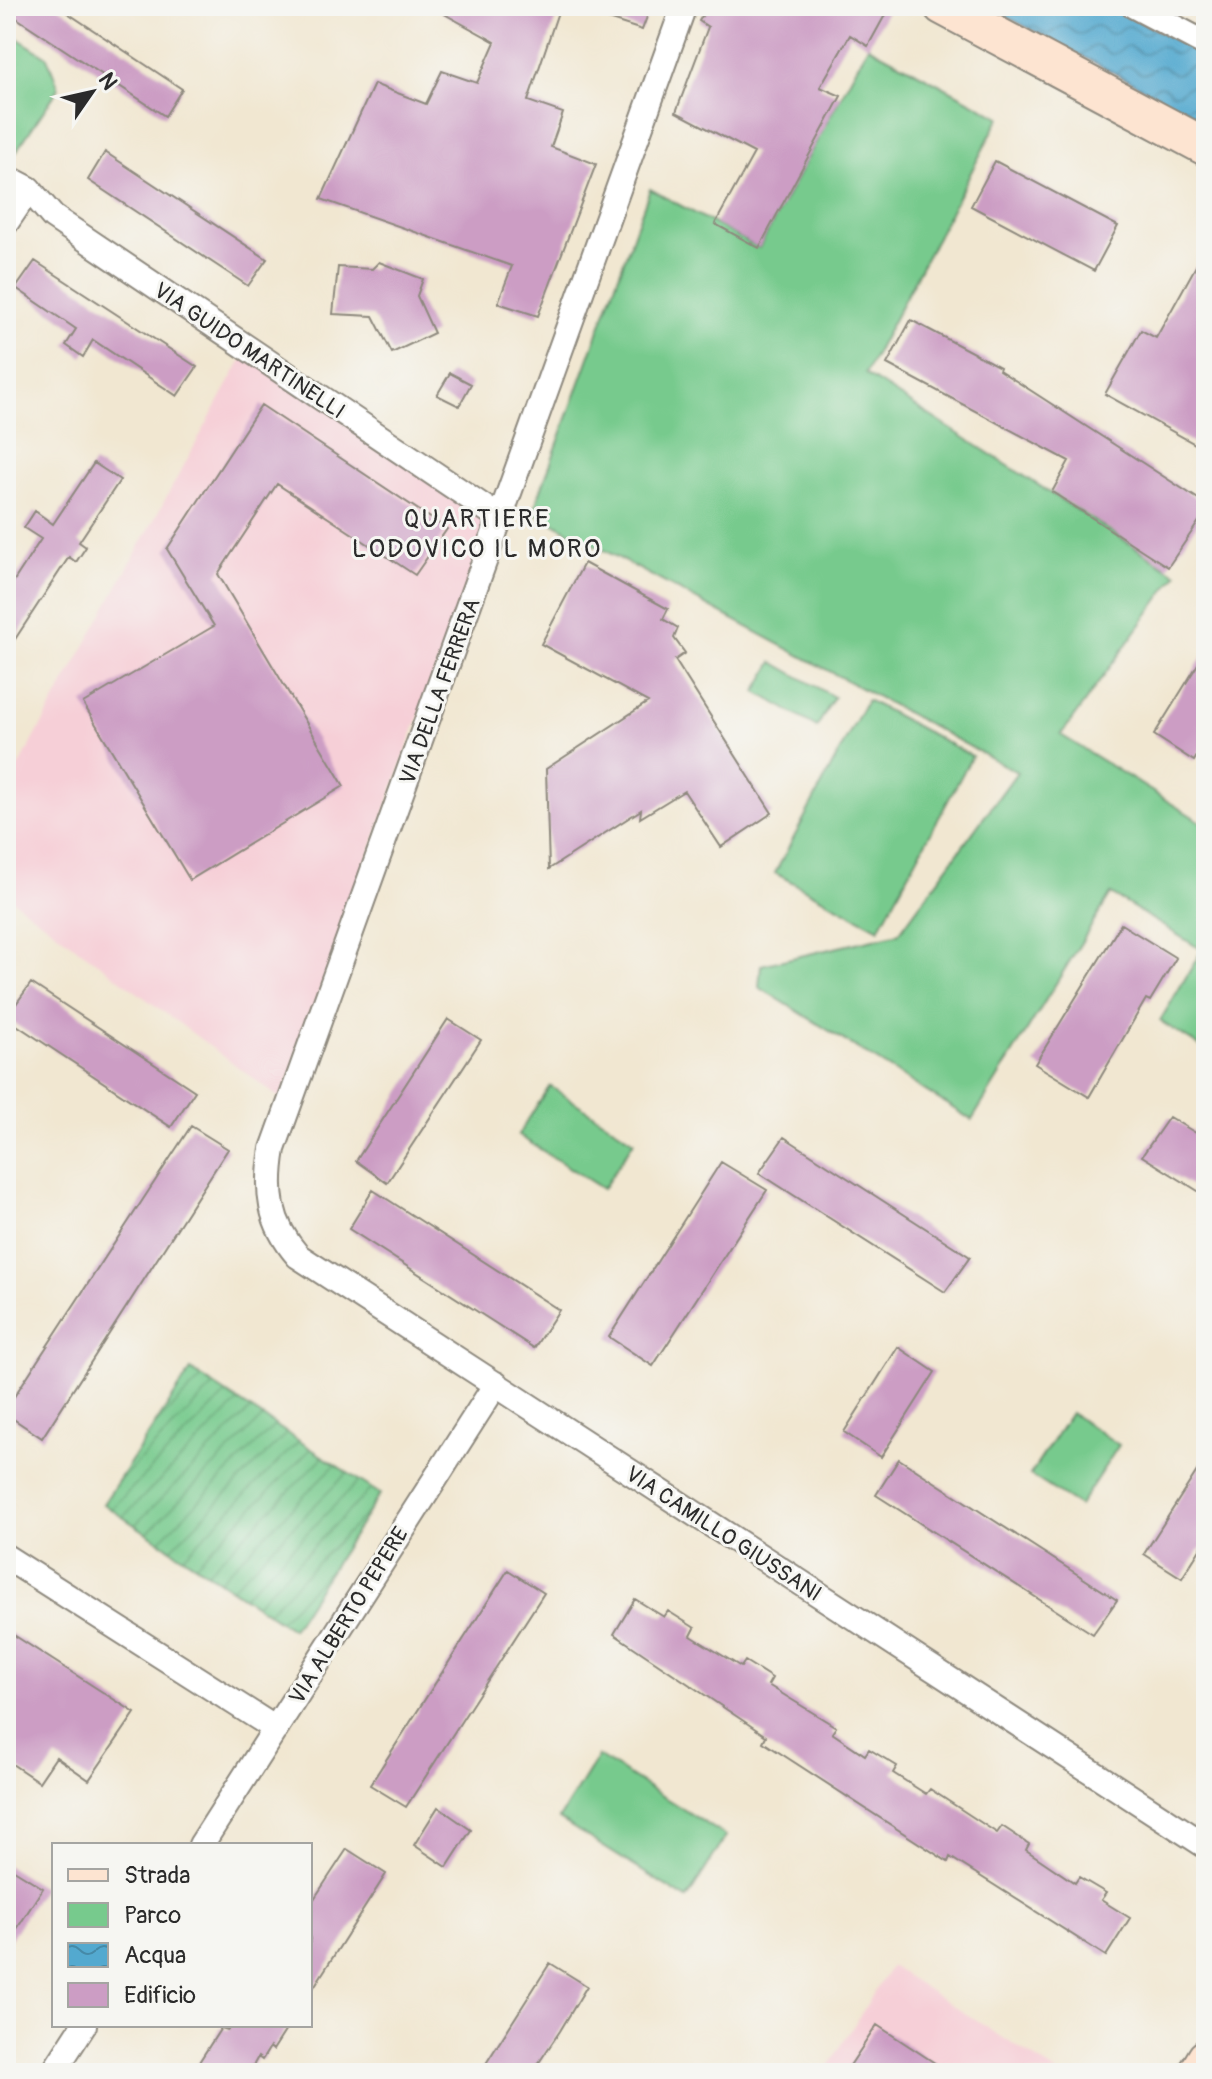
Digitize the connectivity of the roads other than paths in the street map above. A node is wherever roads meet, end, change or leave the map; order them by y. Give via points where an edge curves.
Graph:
1 (684, 6) edge
2 (942, 6) edge
3 (1134, 6) edge
4 (1206, 44) edge
5 (1206, 147) edge
6 (6, 177) edge
7 (29, 189) junction
8 (6, 223) edge
9 (500, 518) junction
10 (269, 1198) joint
11 (496, 1384) junction
12 (6, 1557) edge
13 (276, 1729) junction
14 (202, 1843) edge
15 (1206, 1846) edge
16 (83, 2027) edge
17 (1206, 2058) edge
18 (53, 2073) edge
19 (1197, 2073) edge

1 - 9 street, VIA DELLA FERRERA
2 - 5 street
3 - 4 street
6 - 7 street, VIA GUIDO MARTINELLI
7 - 8 street
7 - 9 street, VIA GUIDO MARTINELLI via 53,217
9 - 10 street, VIA DELLA FERRERA via 273,1149
10 - 11 street, VIA CAMILLO GIUSSANI via 274,1220 298,1256
11 - 13 street, VIA ALBERTO PEPERE
11 - 15 street, VIA CAMILLO GIUSSANI
12 - 13 street
13 - 14 street, VIA ALBERTO PEPERE
16 - 18 street
17 - 19 street

